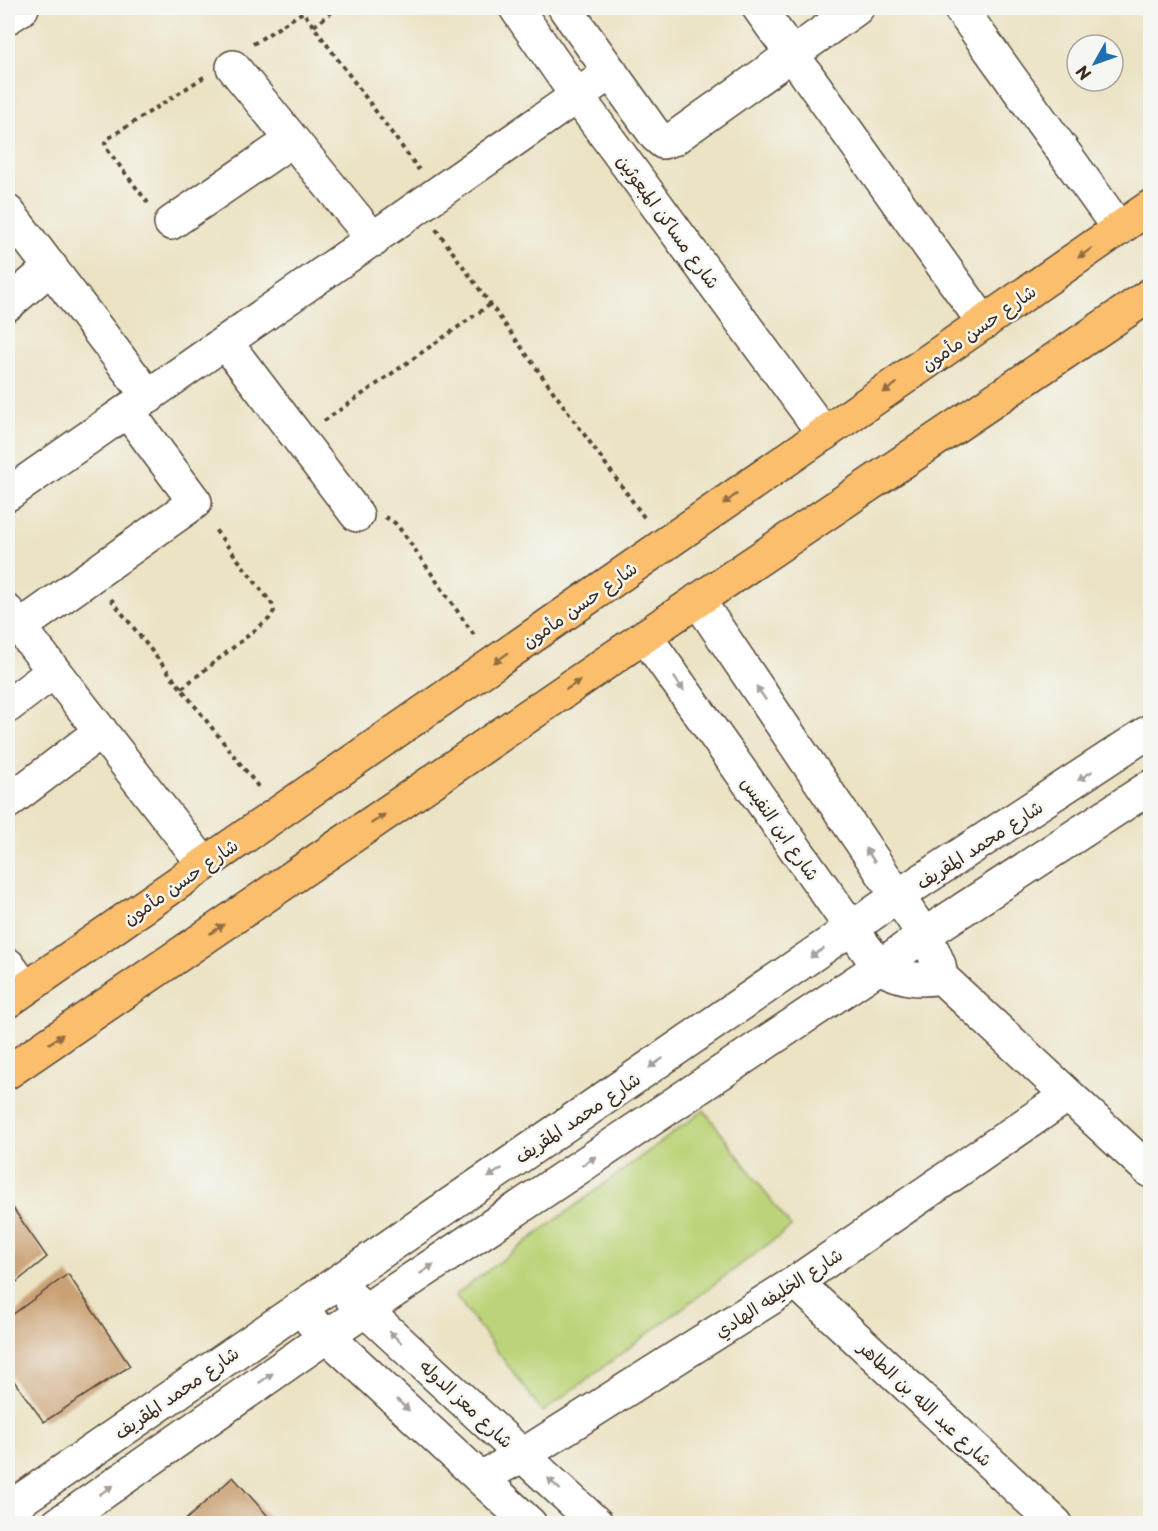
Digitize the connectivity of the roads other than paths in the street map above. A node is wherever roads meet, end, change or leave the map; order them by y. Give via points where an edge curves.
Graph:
1 (22, 8) edge
2 (516, 8) edge
3 (565, 8) edge
4 (759, 8) edge
5 (857, 8) edge
6 (960, 8) edge
7 (8, 17) edge
8 (791, 54) junction
9 (242, 56) road end
10 (611, 72) junction
11 (577, 96) junction
12 (291, 140) junction
13 (1150, 207) edge
14 (8, 212) edge
15 (171, 224) road end
16 (1119, 229) junction
17 (374, 240) junction
18 (51, 267) junction
19 (1150, 294) edge
20 (8, 304) edge
21 (984, 323) junction
22 (226, 343) junction
23 (139, 404) junction
24 (824, 434) junction
25 (8, 494) edge
26 (357, 515) road end
27 (698, 600) junction
28 (14, 620) edge
29 (645, 636) junction
30 (54, 671) junction
31 (8, 706) edge
32 (101, 731) junction
33 (1150, 731) edge
34 (1116, 756) junction
35 (1147, 789) edge
36 (8, 802) edge
37 (204, 864) junction
38 (898, 896) junction
39 (852, 929) junction
40 (924, 935) junction
41 (879, 967) junction
42 (941, 976) junction
43 (13, 985) edge
44 (8, 1072) edge
45 (1068, 1095) junction
46 (1150, 1171) edge
47 (796, 1282) junction
48 (336, 1283) junction
49 (298, 1309) junction
50 (366, 1311) junction
51 (327, 1335) junction
52 (523, 1455) junction
53 (481, 1478) junction
54 (8, 1509) edge
55 (58, 1524) edge
56 (530, 1524) edge
57 (597, 1524) edge
58 (1056, 1524) edge

1 - 7 street
2 - 11 street, شارع مساكن المبعوثين
3 - 10 street
4 - 8 street
5 - 8 street
6 - 16 street
8 - 10 street via 668,142 656,136
8 - 21 street
9 - 12 street
10 - 11 street
11 - 17 street
11 - 24 street, شارع مساكن المبعوثين
12 - 15 street
12 - 17 street
13 - 16 main road, شارع حسن مأمون
14 - 18 street
16 -> 21 main road, شارع حسن مأمون
17 - 22 street
18 - 20 street
18 - 23 street
19 - 27 main road
21 -> 24 main road, شارع حسن مأمون
22 - 23 street
22 - 26 street
23 - 25 street
23 - 28 street via 195,502 92,575
24 -> 37 main road, شارع حسن مأمون
27 - 29 main road
38 -> 27 street
28 - 30 street
29 -> 39 street, شارع ابن النفيس
44 -> 29 main road
30 - 31 street
30 - 32 street
32 - 36 street
32 - 37 street
33 - 34 street, شارع محمد المقريف
34 - 35 street
34 -> 38 street, شارع محمد المقريف
35 - 40 street
37 - 43 main road, شارع حسن مأمون
38 - 39 street, شارع محمد المقريف
38 - 40 street
39 - 41 street, شارع ابن النفيس
39 -> 48 street, شارع محمد المقريف
40 - 41 street
40 - 42 street
41 - 42 street via 909,979
50 -> 41 street
42 - 45 street
45 - 46 street
45 - 47 street, شارع الخليفه الهادي
47 - 52 street, شارع الخليفه الهادي
47 - 58 street, شارع عبد الله بن الطاهر
48 - 49 street, شارع محمد المقريف
48 - 50 street, شارع معز الدوله
49 - 51 street
49 - 54 street, شارع محمد المقريف
50 - 51 street
52 -> 50 street, شارع معز الدوله
51 -> 53 street
55 -> 51 street
52 - 53 street, شارع الخليفه الهادي
57 -> 52 street, شارع معز الدوله
53 - 56 street

